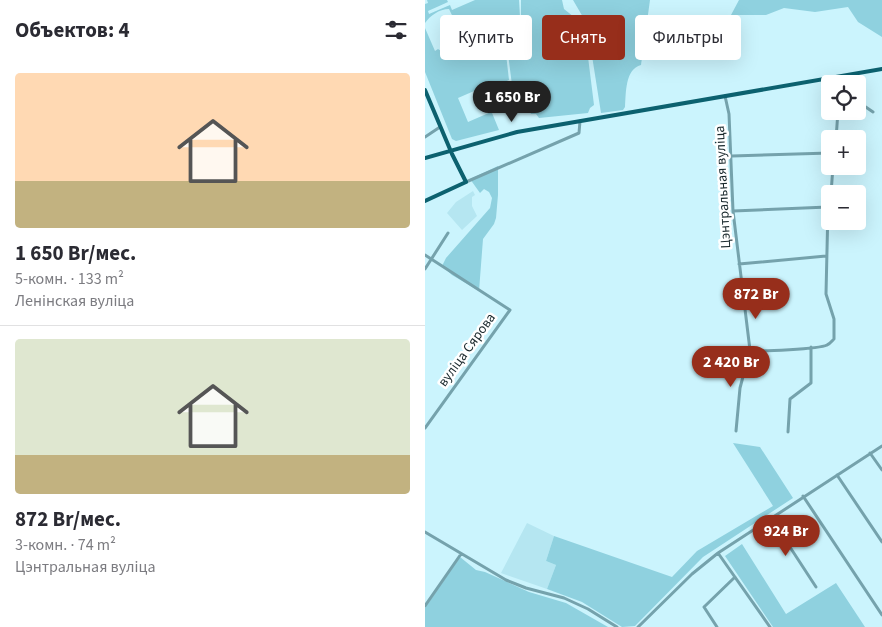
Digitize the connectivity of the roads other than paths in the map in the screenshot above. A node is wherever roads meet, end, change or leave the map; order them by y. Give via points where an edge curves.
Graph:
1 (882, 69) edge
2 (847, 75) edge
3 (821, 79) edge
4 (425, 90) edge
5 (725, 96) junction
6 (866, 107) edge
7 (873, 112) dead end
8 (580, 121) junction
9 (440, 127) junction
10 (425, 136) edge
11 (450, 150) junction
12 (821, 153) edge
13 (732, 156) junction
14 (425, 158) edge
15 (466, 182) junction
16 (425, 200) edge
17 (821, 207) edge
18 (733, 211) junction
19 (827, 230) edge
20 (448, 233) dead end
21 (425, 255) edge
22 (826, 256) junction
23 (432, 259) junction
24 (739, 264) junction
25 (425, 269) edge
26 (811, 347) junction
27 (750, 350) junction
28 (425, 428) edge
29 (736, 431) dead end
30 (788, 432) dead end
31 (882, 446) edge
32 (870, 453) junction
33 (882, 470) edge
34 (837, 475) junction
35 (803, 496) junction
36 (771, 518) junction
37 (425, 532) edge
38 (882, 542) edge
39 (718, 553) junction
40 (461, 554) junction
41 (735, 577) junction
42 (816, 587) dead end
43 (425, 606) edge
44 (882, 615) edge
45 (617, 627) edge
46 (638, 627) edge
47 (717, 627) edge
48 (770, 627) edge

1 - 2 main road
3 - 5 main road
4 - 9 main road
5 - 8 main road
5 - 13 street, Цэнтральная вуліца
6 - 7 street
8 - 11 main road via 517,132
8 - 15 street via 579,133
9 - 10 street
9 - 11 main road
11 - 14 main road
11 - 15 main road
12 - 13 street
13 - 18 street, Цэнтральная вуліца
15 - 16 main road
17 - 18 street
18 - 24 street, Цэнтральная вуліца
19 - 22 street
20 - 23 street
21 - 23 street
22 - 24 street
22 - 26 street via 826,294 834,318 833,339 827,345
23 - 25 street
23 - 28 street, вуліца Сярова via 510,310
24 - 27 street, Цэнтральная вуліца
26 - 27 street
26 - 30 street via 811,383 790,399
27 - 29 street via 740,388
31 - 32 street
32 - 33 street
32 - 34 street
34 - 35 street
34 - 38 street
35 - 36 street
35 - 44 street
36 - 39 street
36 - 42 street
37 - 40 street
39 - 41 street
39 - 46 street
40 - 43 street
40 - 45 street via 506,580 564,598
41 - 47 street via 704,607
41 - 48 street

